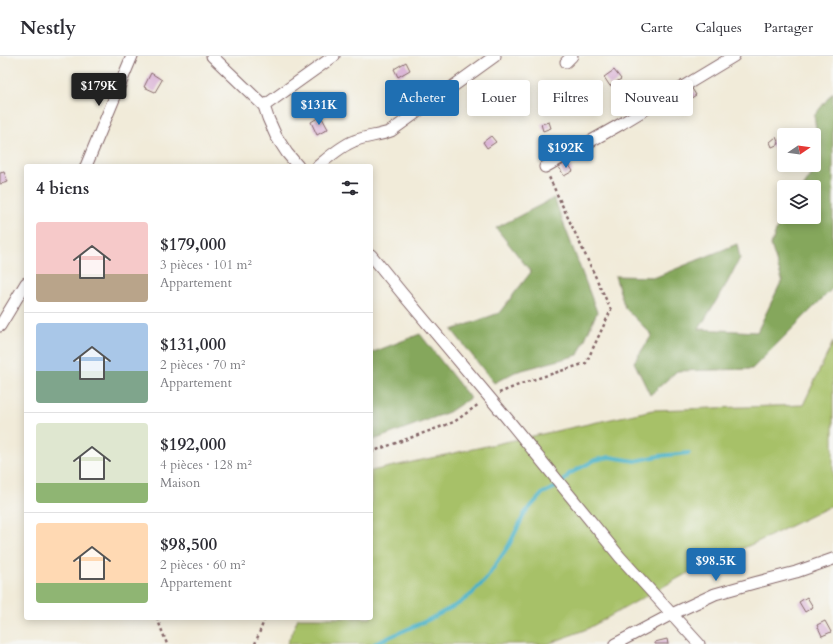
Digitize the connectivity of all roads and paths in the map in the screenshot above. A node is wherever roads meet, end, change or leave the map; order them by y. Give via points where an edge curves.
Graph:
1 (132, 56) edge
2 (212, 56) edge
3 (334, 56) edge
4 (495, 56) edge
5 (734, 56) edge
6 (264, 106) junction
7 (87, 164) edge
8 (296, 164) edge
9 (321, 164) edge
10 (545, 167) joint
11 (373, 257) edge
12 (24, 286) edge
13 (0, 326) edge
14 (489, 397) junction
15 (373, 451) edge
16 (833, 559) edge
17 (672, 614) junction
18 (158, 620) edge
19 (264, 620) edge
20 (167, 644) edge
21 (255, 644) edge
22 (615, 644) edge
23 (699, 644) edge

1 - 7 street
2 - 6 street
3 - 6 street
4 - 9 street via 391,131 355,140
5 - 10 street
6 - 8 street via 276,136
10 - 14 path via 611,310 586,364 526,382
11 - 14 street
12 - 13 street
14 - 15 path via 454,422
14 - 17 street via 620,557
16 - 17 street via 715,594
17 - 22 street
17 - 23 street
18 - 20 path
19 - 21 path

